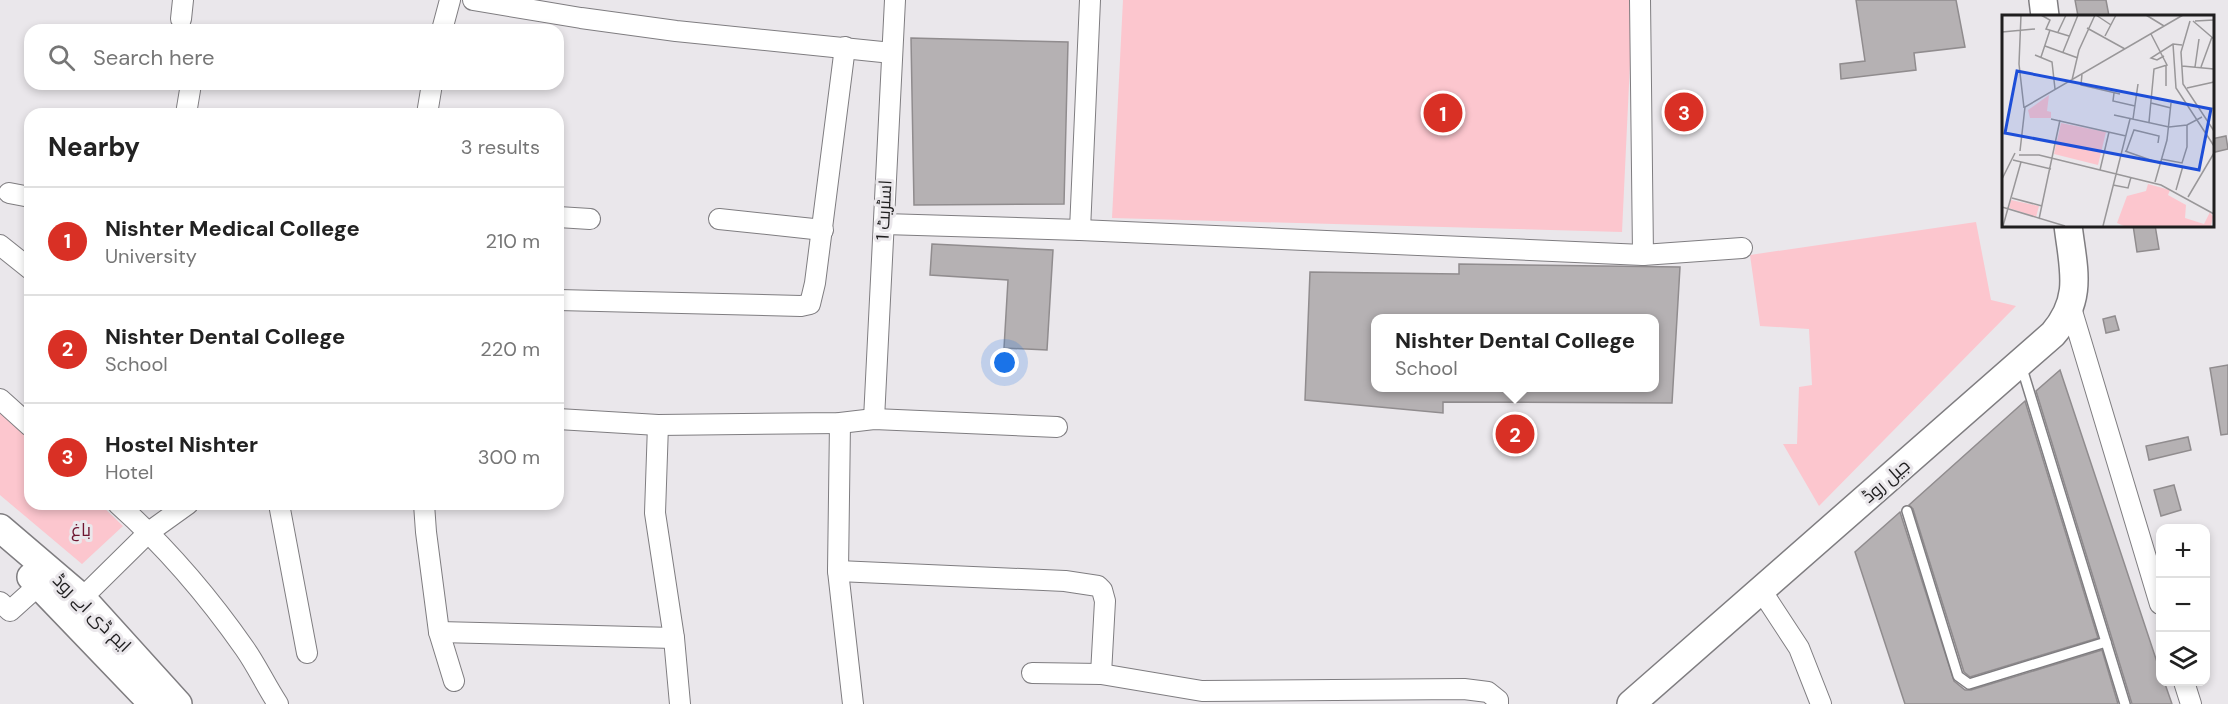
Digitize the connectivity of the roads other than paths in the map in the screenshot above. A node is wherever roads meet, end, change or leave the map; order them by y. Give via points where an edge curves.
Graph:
1 (450, 0) edge
2 (473, 0) edge
3 (895, 0) edge
4 (1090, 0) edge
5 (1640, 0) edge
6 (2043, 0) edge
7 (2045, 15) edge
8 (444, 24) edge
9 (845, 47) junction
10 (892, 53) junction
11 (190, 90) edge
12 (431, 90) edge
13 (187, 108) edge
14 (428, 108) edge
15 (9, 193) dead end
16 (24, 196) edge
17 (564, 217) edge
18 (590, 219) dead end
19 (719, 219) dead end
20 (884, 224) junction
21 (2068, 226) edge
22 (822, 230) junction
23 (1080, 230) junction
24 (0, 245) edge
25 (1742, 248) dead end
26 (1642, 255) junction
27 (24, 262) edge
28 (564, 300) edge
29 (2071, 308) junction
30 (2020, 363) junction
31 (0, 399) edge
32 (564, 419) edge
33 (874, 419) junction
34 (24, 421) edge
35 (840, 423) junction
36 (658, 425) junction
37 (1057, 427) dead end
38 (125, 510) edge
39 (180, 510) edge
40 (280, 510) edge
41 (424, 510) edge
42 (1907, 511) dead end
43 (0, 528) edge
44 (149, 532) junction
45 (0, 552) edge
46 (838, 571) junction
47 (40, 584) junction
48 (1761, 590) junction
49 (2156, 591) edge
50 (82, 598) junction
51 (0, 602) edge
52 (440, 632) junction
53 (674, 638) junction
54 (2106, 642) junction
55 (307, 653) dead end
56 (1032, 673) dead end
57 (1101, 674) junction
58 (454, 681) dead end
59 (2186, 686) edge
60 (169, 703) edge
61 (278, 704) edge
62 (680, 704) edge
63 (853, 704) edge
64 (1498, 704) edge
65 (1631, 704) edge
66 (1821, 704) edge
67 (2125, 704) edge
68 (2191, 704) edge

1 - 8 street
2 - 9 street via 675,31
3 - 10 street, اسٹریٹ 1
4 - 23 street
5 - 26 street
6 - 7 main road
9 - 10 street
9 - 22 street
10 - 20 street, اسٹریٹ 1
11 - 13 street
12 - 14 street
15 - 16 street
17 - 18 street
19 - 22 street
20 - 23 street
20 - 33 street, اسٹریٹ 1
21 - 29 main road, جیل روڈ via 2075,279
22 - 28 street via 813,300 807,305
23 - 26 street
24 - 27 street
25 - 26 street
29 - 30 main road, جیل روڈ via 2053,334
29 - 49 street
30 - 48 main road, جیل روڈ
30 - 54 lane
31 - 34 street
32 - 36 street
33 - 35 street
33 - 37 street
35 - 36 street
35 - 46 street
36 - 53 street via 655,513
38 - 44 street
39 - 44 street
40 - 55 street
41 - 52 street
42 - 54 lane via 1958,676 1970,684
43 - 50 main road, ایم ڈی اے روڈ
44 - 50 street
44 - 61 street via 217,610
45 - 47 main road, ایم ڈی اے روڈ
46 - 57 street via 1065,580 1098,586 1105,601
46 - 63 street
47 - 51 street via 10,611
47 - 60 main road, ایم ڈی اے روڈ
48 - 65 main road, جیل روڈ
48 - 66 street via 1799,648
50 - 60 main road, ایم ڈی اے روڈ
52 - 53 street
52 - 58 street
53 - 62 street
54 - 67 lane
56 - 57 street
57 - 64 street via 1202,691 1464,689 1488,692
59 - 68 street

